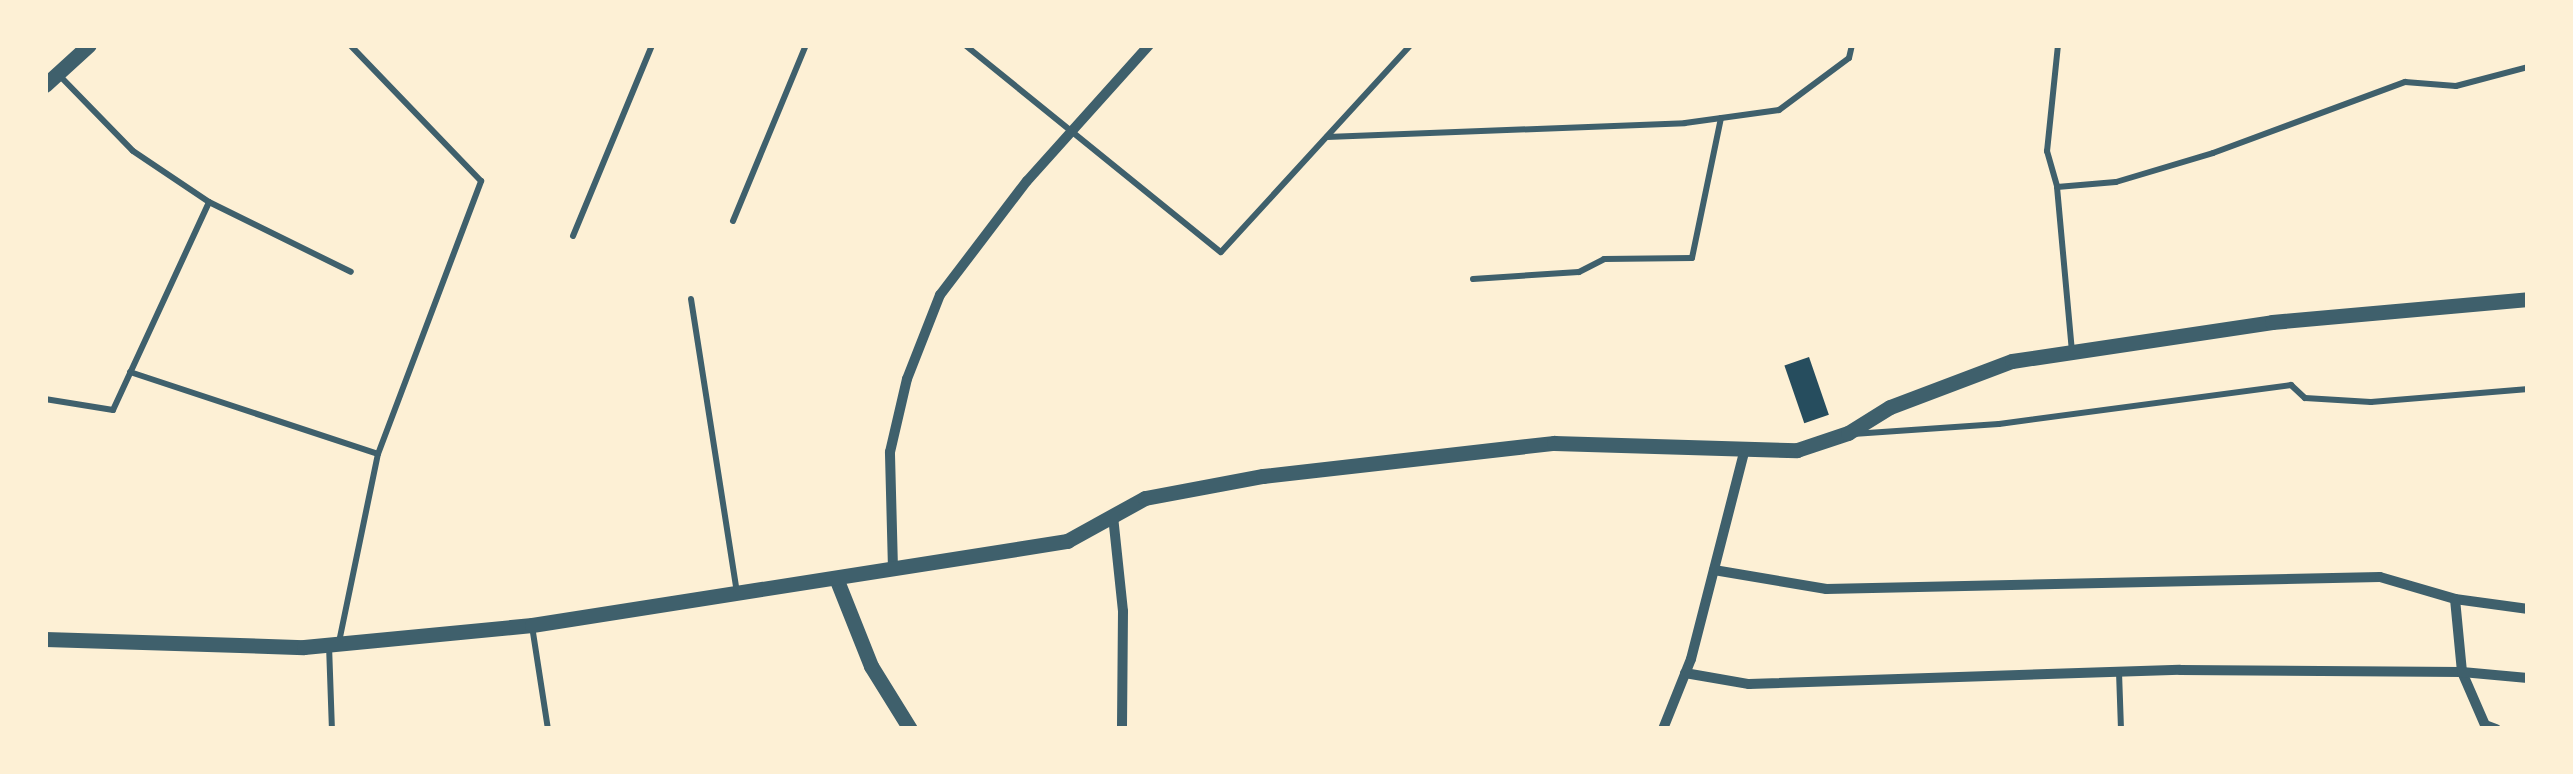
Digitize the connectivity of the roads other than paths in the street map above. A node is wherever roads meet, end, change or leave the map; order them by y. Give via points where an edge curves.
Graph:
1 (89, 45) edge
2 (350, 45) edge
3 (652, 45) edge
4 (806, 45) edge
5 (965, 45) edge
6 (1150, 45) edge
7 (1411, 45) edge
8 (1852, 45) edge
9 (2058, 45) edge
10 (2528, 67) edge
11 (51, 79) edge
12 (1721, 118) junction
13 (1073, 130) junction
14 (1326, 137) junction
15 (2057, 187) junction
16 (208, 202) junction
17 (733, 222) dead end
18 (573, 236) dead end
19 (350, 272) dead end
20 (1473, 279) dead end
21 (691, 299) dead end
22 (2528, 300) edge
23 (2072, 352) junction
24 (130, 372) junction
25 (2528, 389) edge
26 (45, 399) edge
27 (1848, 434) junction
28 (1745, 449) junction
29 (378, 454) junction
30 (1114, 516) junction
31 (894, 569) junction
32 (1714, 570) junction
33 (836, 578) junction
34 (737, 593) junction
35 (2455, 599) junction
36 (2528, 609) edge
37 (532, 625) junction
38 (45, 639) edge
39 (334, 644) junction
40 (2120, 672) junction
41 (2462, 672) junction
42 (1685, 673) junction
43 (2528, 678) edge
44 (332, 729) edge
45 (548, 729) edge
46 (910, 729) edge
47 (1122, 729) edge
48 (1664, 729) edge
49 (2121, 729) edge
50 (2496, 729) edge

1 - 11 street
2 - 29 lane via 481,182
3 - 18 lane
4 - 17 lane
5 - 13 lane
6 - 13 street
7 - 14 lane
8 - 12 lane via 1849,58 1779,110
9 - 15 lane via 2048,151
10 - 15 lane via 2456,86 2405,82 2213,153 2116,182
11 - 16 lane via 132,151
12 - 14 lane
12 - 20 lane via 1692,258 1604,258 1579,272
13 - 14 lane via 1220,252
13 - 31 street via 940,295 907,379 890,452
15 - 23 lane
16 - 19 lane
16 - 24 lane
21 - 34 lane
22 - 23 street via 2272,322
23 - 27 street via 2012,360 1890,407
24 - 26 lane via 113,410
24 - 29 lane
25 - 27 lane via 2371,402 2305,398 2291,386 2000,424
27 - 28 street via 1797,450
28 - 30 street via 1554,443 1264,476 1145,498
28 - 32 street
29 - 39 lane
30 - 31 street via 1067,541
30 - 47 street via 1123,610
31 - 33 street
32 - 35 street via 1826,589 2380,576
32 - 42 street
33 - 34 street
33 - 46 street via 871,666
34 - 37 street
35 - 36 street
35 - 41 street
37 - 39 street
37 - 45 lane
38 - 39 street
39 - 44 lane
40 - 41 street
40 - 42 street via 1749,684
40 - 49 lane
41 - 43 street
41 - 50 street via 2485,724
42 - 48 street

